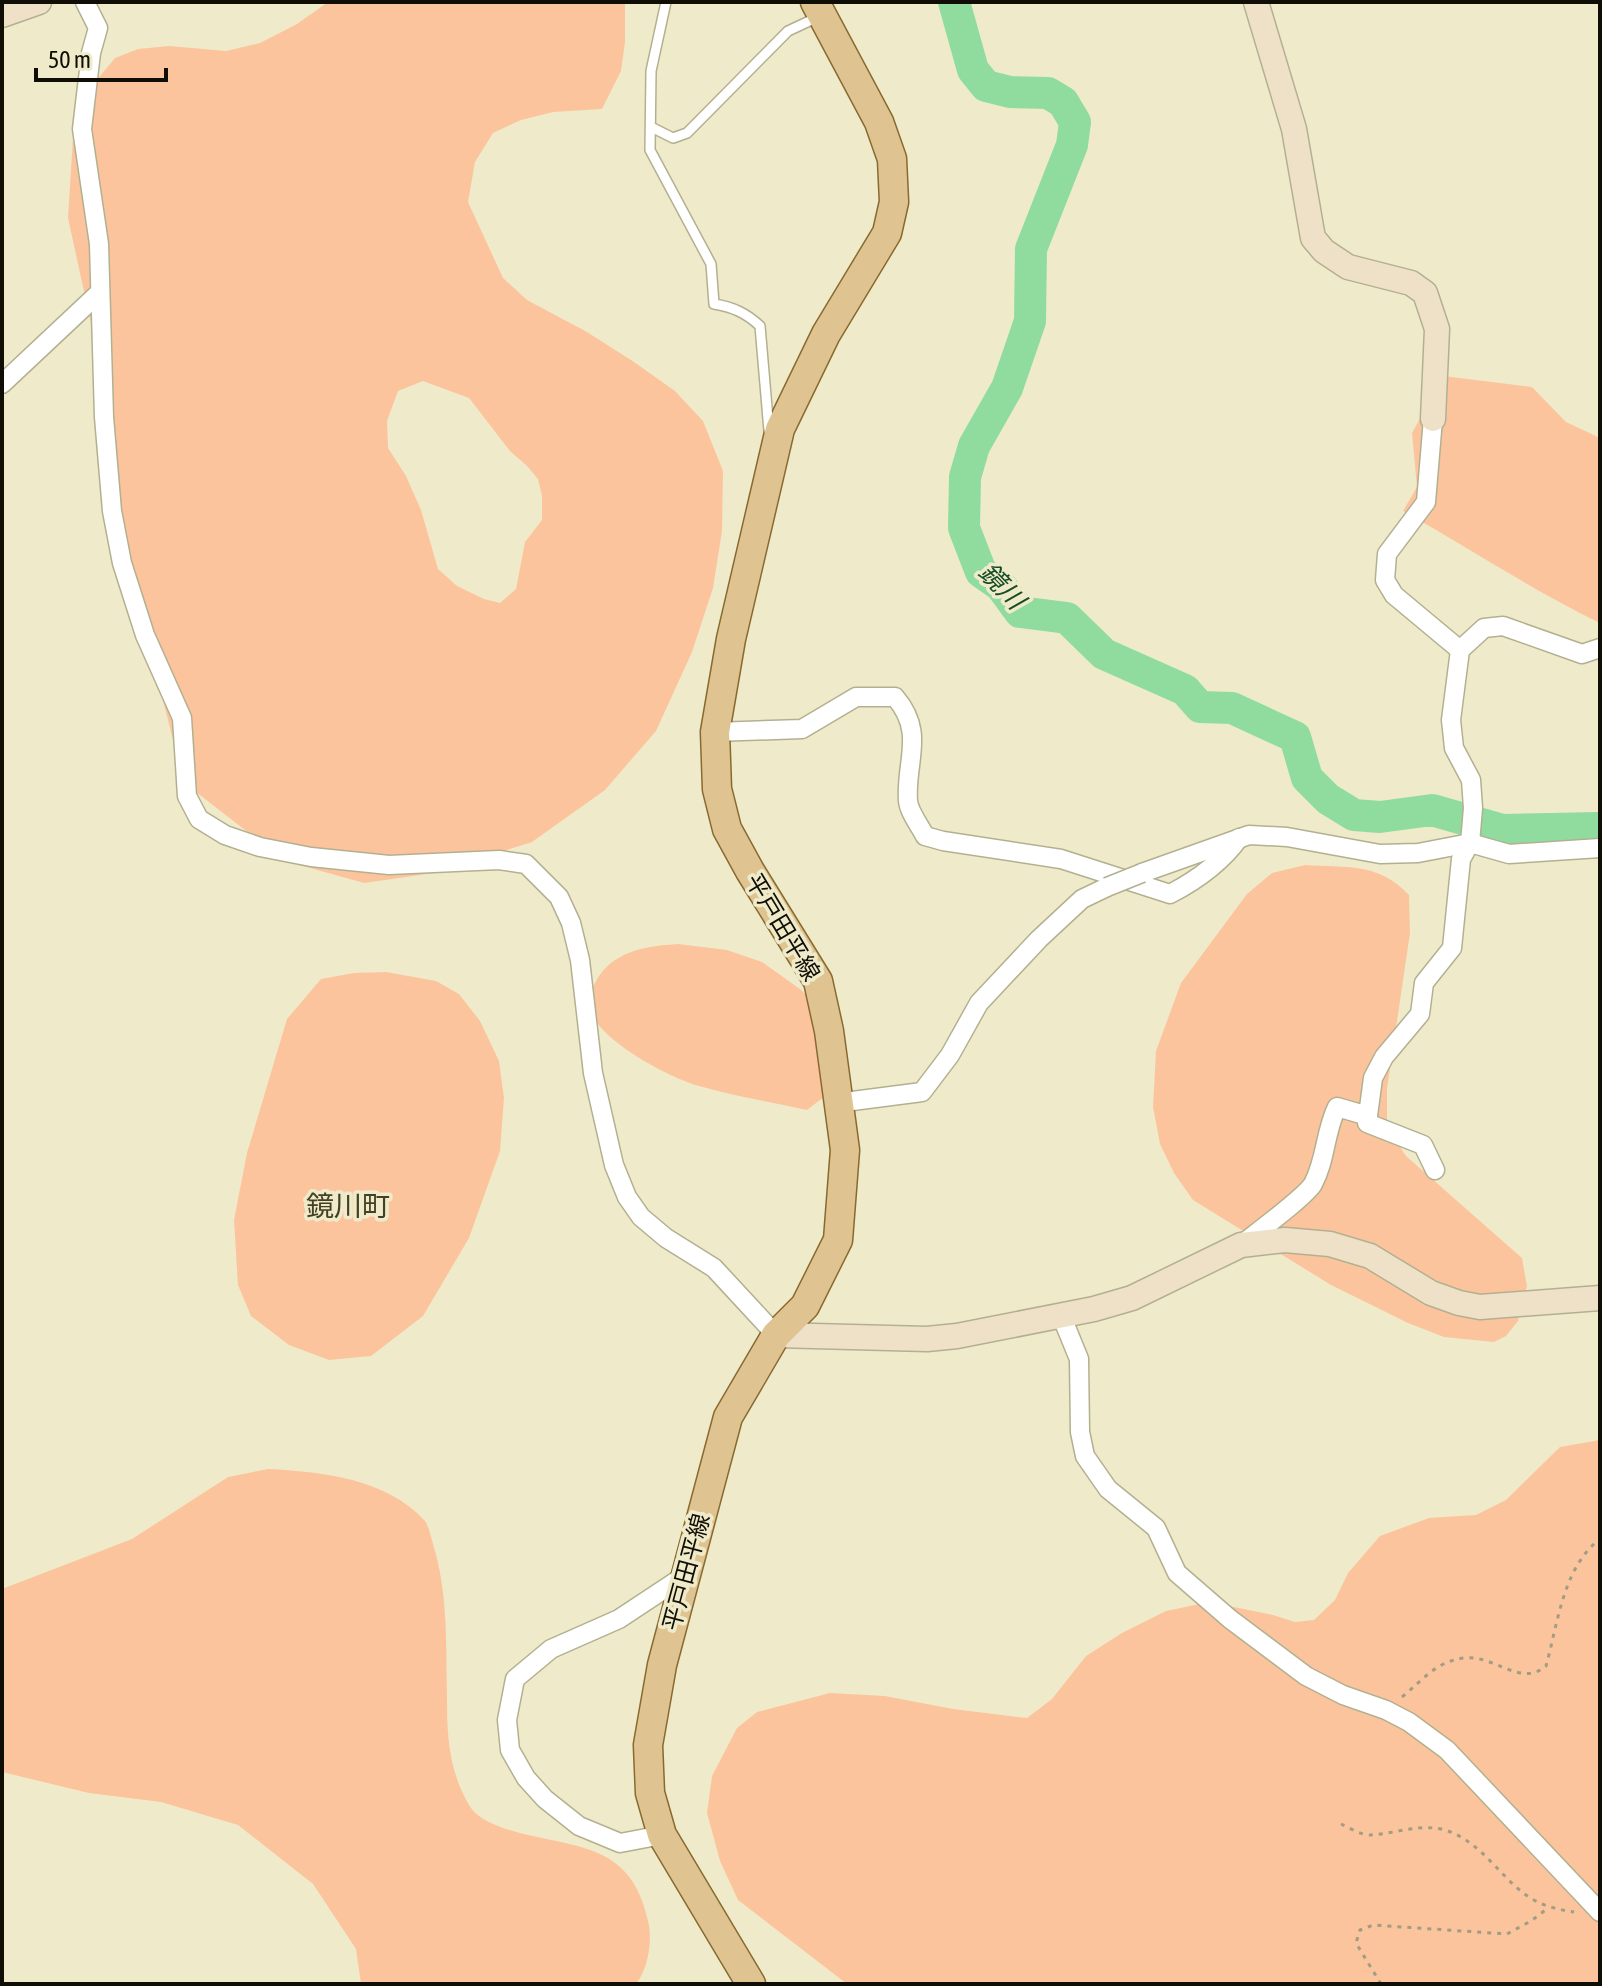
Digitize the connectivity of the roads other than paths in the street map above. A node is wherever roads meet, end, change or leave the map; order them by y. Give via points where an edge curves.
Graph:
1 (39, 2) edge
2 (85, 2) edge
3 (666, 2) edge
4 (1256, 2) edge
5 (818, 9) edge
6 (2, 15) edge
7 (651, 127) junction
8 (100, 292) junction
9 (2, 384) edge
10 (1433, 419) joint
11 (772, 466) junction
12 (1600, 648) edge
13 (1460, 650) junction
14 (715, 732) junction
15 (1239, 838) junction
16 (1470, 843) junction
17 (1600, 848) edge
18 (837, 1103) junction
19 (1368, 1116) junction
20 (1435, 1170) dead end
21 (1241, 1245) junction
22 (1600, 1298) edge
23 (1061, 1315) junction
24 (776, 1335) junction
25 (684, 1576) junction
26 (662, 1835) junction
27 (1598, 1910) edge
28 (751, 1984) edge

1 - 6 street
2 - 8 street via 98,28 82,129 99,244
3 - 7 lane via 651,71
4 - 10 street via 1294,129 1313,238 1348,267 1411,283 1425,293 1437,329
5 - 7 lane via 788,31 687,133 673,138
5 - 11 main road, 平戸田平線 via 879,122 892,159 894,202 887,233 826,334 780,429
7 - 11 lane via 650,150 711,264 714,304 733,307 760,326
8 - 9 street
8 - 24 street via 112,511 145,635 182,718 187,796 199,819 260,847 311,857 389,865 499,860 526,864 559,897 571,923 593,1073 614,1165 627,1197 666,1238 714,1268
10 - 13 street via 1426,502 1387,554 1385,580 1394,595
11 - 14 main road, 平戸田平線
12 - 13 street via 1582,654 1503,626 1484,628
13 - 16 street via 1451,720 1454,748 1471,780
14 - 15 street via 802,729 856,697 895,697 906,710 913,737 908,804 925,836 1061,859 1170,894 1196,881
14 - 18 main road, 平戸田平線 via 717,789 727,829 818,981
15 - 16 street via 1287,837 1380,854
15 - 18 street, bridge via 1082,899 979,1003 922,1092
16 - 17 street via 1509,854
16 - 19 street via 1461,859 1452,948 1424,983 1420,1014 1373,1078
18 - 24 main road, 平戸田平線 via 845,1150 838,1240 805,1306
19 - 20 street via 1367,1123 1423,1145
19 - 21 street via 1337,1107 1312,1186
21 - 22 street via 1285,1240 1330,1244 1370,1256 1431,1293 1480,1307
21 - 23 street via 1132,1298
23 - 24 street via 927,1339
23 - 27 street via 1079,1359 1085,1456 1108,1489 1156,1528 1177,1573 1306,1676 1409,1722 1447,1750
24 - 25 main road, 平戸田平線 via 728,1417
25 - 26 main road, 平戸田平線 via 648,1745 650,1793
25 - 26 street via 619,1619 551,1649 515,1679 507,1720 510,1750 526,1778 579,1826 620,1843
26 - 28 main road, 平戸田平線

